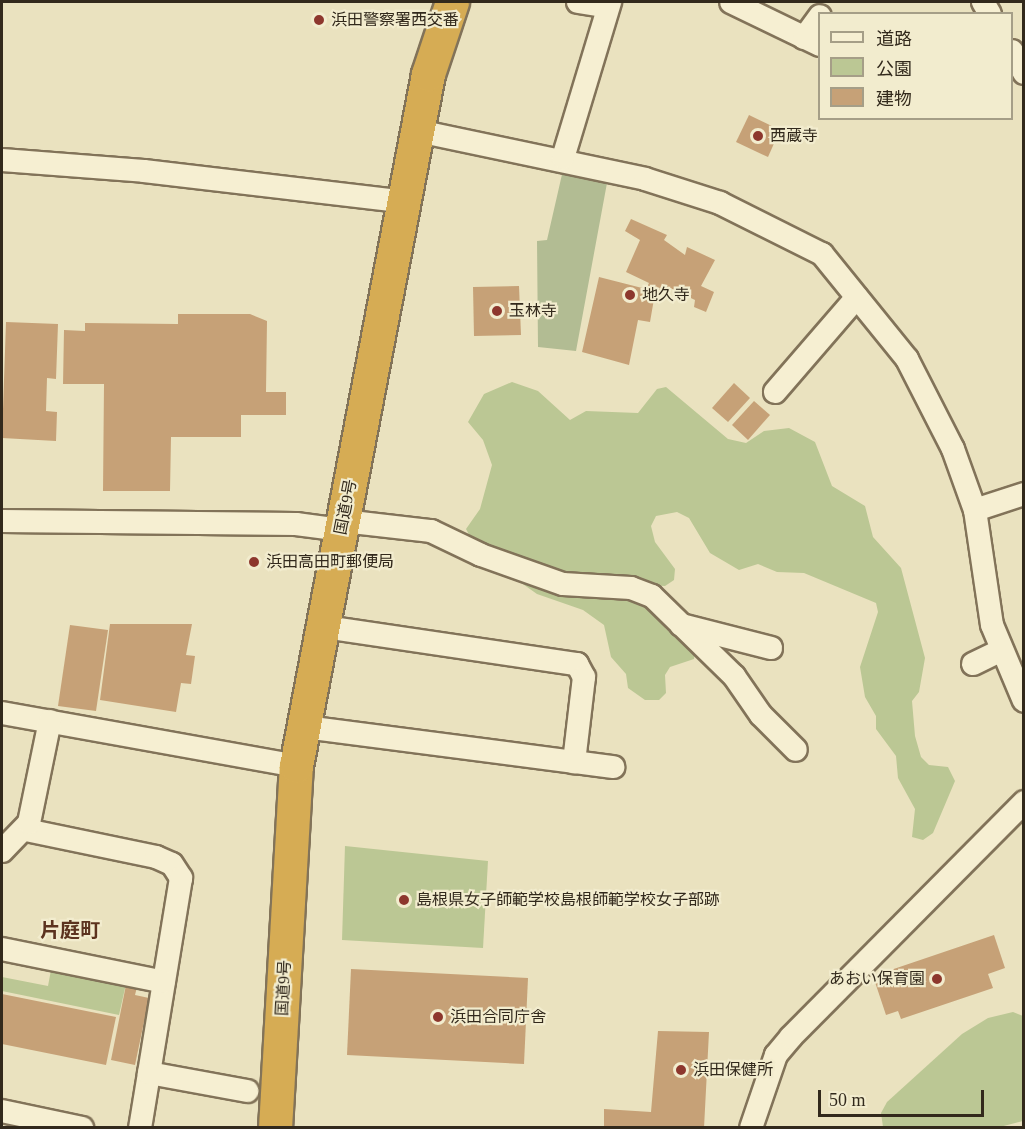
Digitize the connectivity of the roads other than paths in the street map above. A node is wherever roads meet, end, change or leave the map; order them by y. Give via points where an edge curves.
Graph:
1 (452, 2) edge
2 (578, 2) edge
3 (731, 2) edge
4 (609, 4) edge
5 (818, 22) edge
6 (812, 41) edge
7 (418, 131) junction
8 (563, 158) junction
9 (2, 160) edge
10 (406, 202) junction
11 (857, 297) junction
12 (775, 392) dead end
13 (1023, 494) edge
14 (975, 510) junction
15 (2, 521) edge
16 (342, 525) junction
17 (681, 625) junction
18 (325, 627) junction
19 (771, 648) dead end
20 (1000, 651) junction
21 (973, 664) dead end
22 (1023, 701) edge
23 (2, 713) edge
24 (50, 721) junction
25 (305, 727) junction
26 (796, 750) dead end
27 (574, 762) junction
28 (296, 766) junction
29 (613, 767) dead end
30 (1023, 802) edge
31 (26, 830) junction
32 (2, 851) edge
33 (2, 949) edge
34 (164, 982) junction
35 (149, 1072) junction
36 (247, 1091) dead end
37 (2, 1111) edge
38 (82, 1128) edge
39 (140, 1128) edge
40 (275, 1128) edge
41 (751, 1128) edge

1 - 7 highway, 国道9号 via 428,74
2 - 4 street
3 - 6 street
4 - 8 street
5 - 6 street
7 - 8 street
7 - 10 highway, 国道9号
8 - 11 street via 720,203 772,226 822,254
9 - 10 street via 144,171
10 - 16 highway, 国道9号
11 - 12 street
11 - 14 street via 921,381 953,449
13 - 14 street
14 - 20 street
15 - 16 street
16 - 17 street via 431,531 481,555 563,584 631,588 652,596
16 - 18 highway, 国道9号
17 - 19 street
17 - 26 street via 734,676 761,715
18 - 25 highway, 国道9号
18 - 27 street via 577,664 584,677
20 - 21 street
20 - 22 street
23 - 24 street
24 - 28 street
24 - 31 street
25 - 27 street
25 - 28 highway, 国道9号
27 - 29 street
28 - 40 highway, 国道9号
30 - 41 street via 791,1037 776,1055
31 - 32 street
31 - 34 street via 156,857 178,871 181,887
33 - 34 street
34 - 35 street
35 - 36 street
35 - 39 street
37 - 38 street

